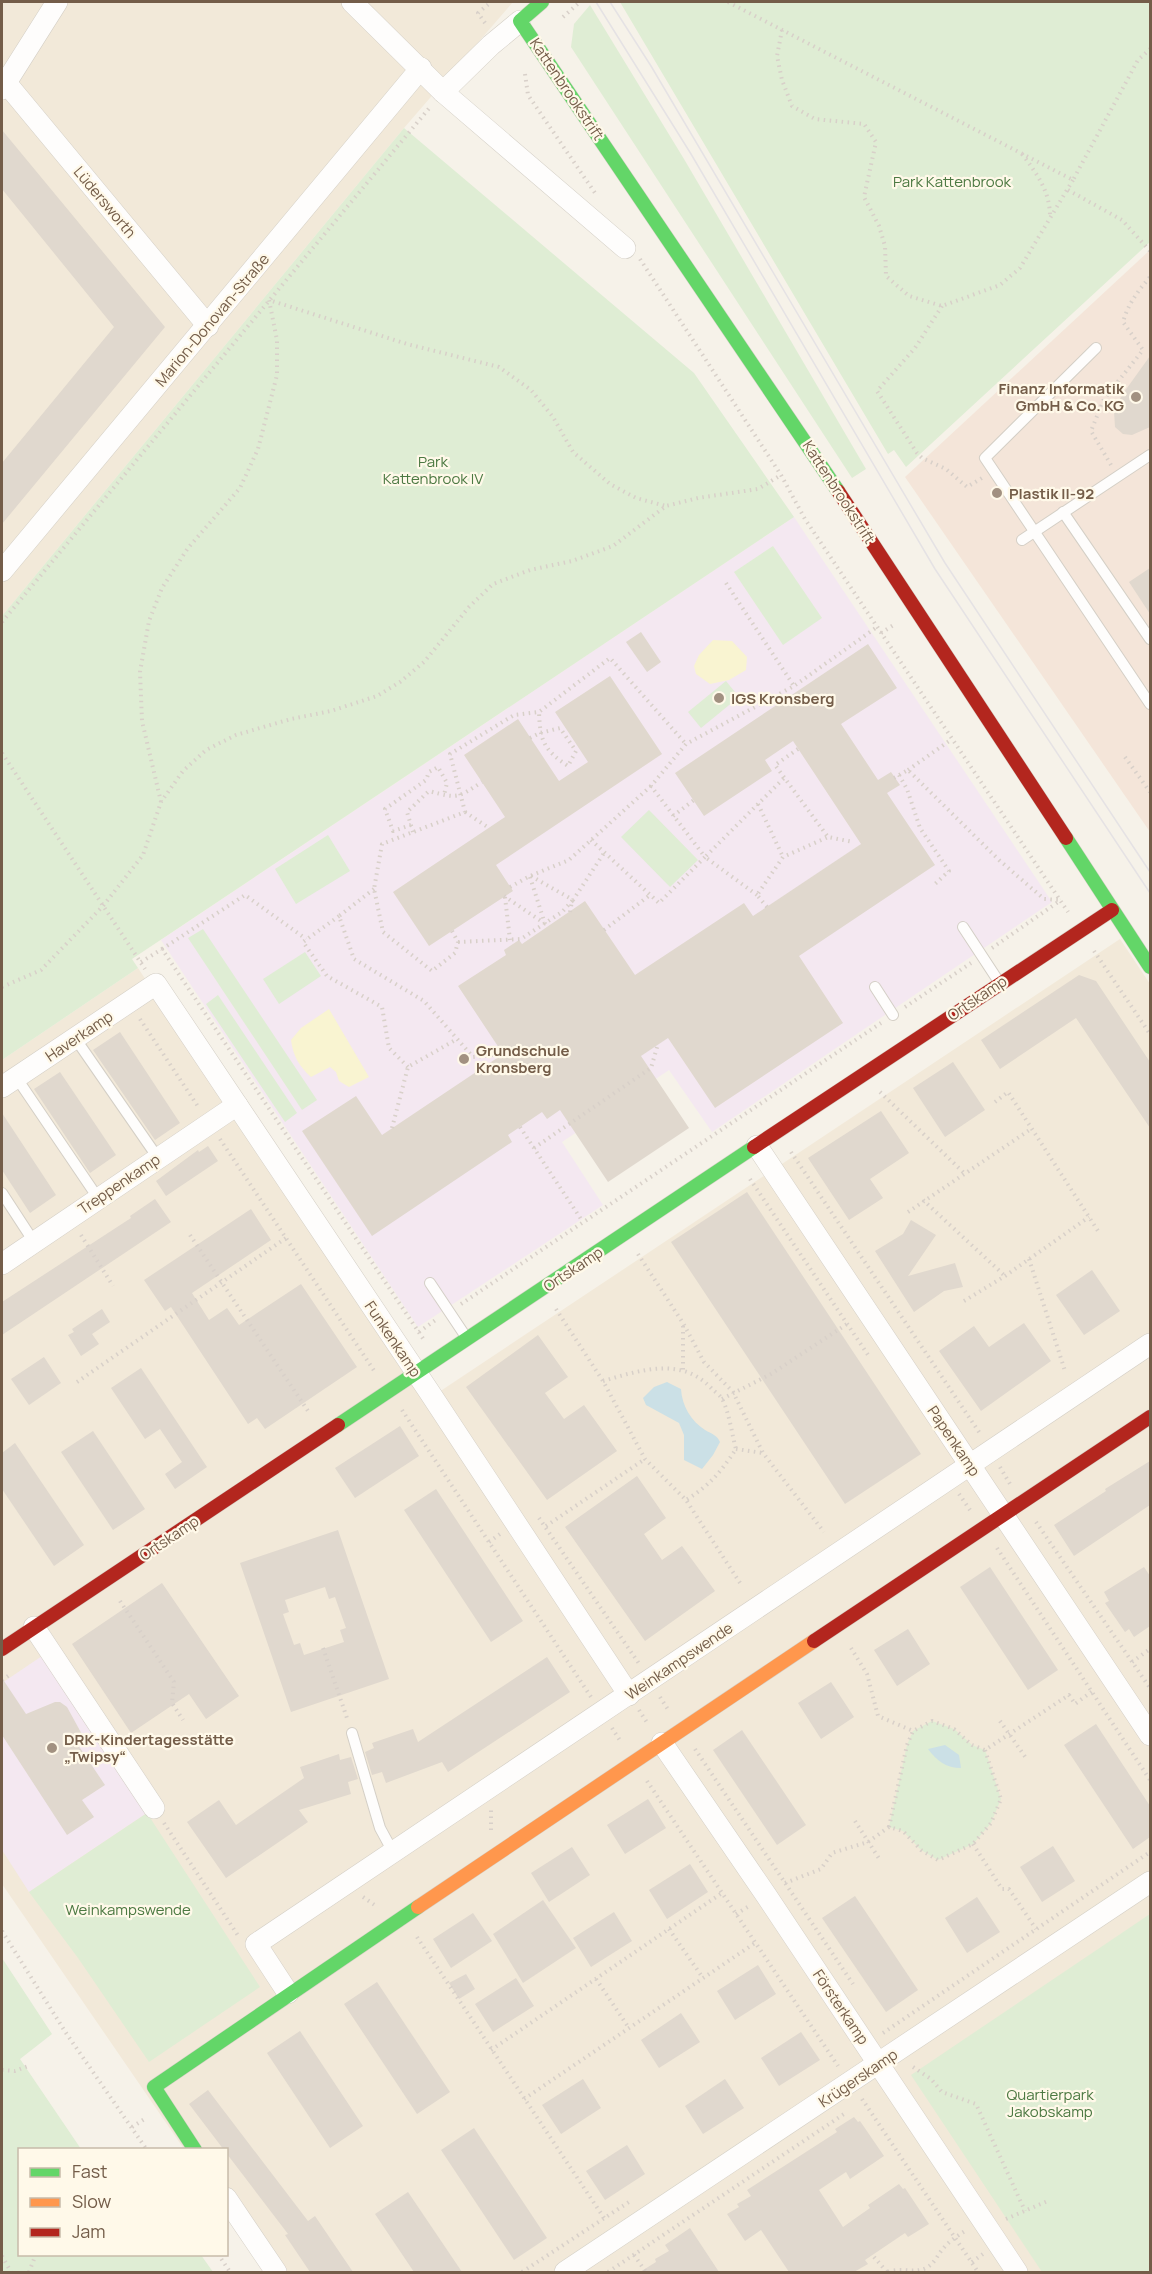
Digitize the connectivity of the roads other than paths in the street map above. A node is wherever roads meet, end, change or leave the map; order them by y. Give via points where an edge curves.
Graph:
1 (57, 2) edge
2 (352, 2) edge
3 (542, 2) edge
4 (520, 21) junction
5 (421, 68) junction
6 (3, 83) edge
7 (443, 92) junction
8 (631, 252) road end
9 (208, 326) junction
10 (1096, 348) dead end
11 (1150, 454) edge
12 (1064, 512) junction
13 (1034, 532) junction
14 (1022, 540) dead end
15 (2, 571) edge
16 (1150, 639) edge
17 (1150, 704) edge
18 (1112, 910) junction
19 (963, 927) dead end
20 (1150, 968) edge
21 (1000, 983) junction
22 (156, 984) joint
23 (875, 987) dead end
24 (893, 1015) road end
25 (75, 1038) junction
26 (9, 1082) edge
27 (237, 1105) junction
28 (757, 1146) junction
29 (158, 1158) junction
30 (2, 1193) edge
31 (98, 1198) junction
32 (34, 1242) junction
33 (2, 1264) edge
34 (430, 1283) dead end
35 (468, 1340) junction
36 (1150, 1344) edge
37 (416, 1373) junction
38 (1150, 1417) edge
39 (970, 1466) junction
40 (1003, 1514) junction
41 (34, 1627) junction
42 (2, 1649) edge
43 (629, 1695) junction
44 (352, 1733) road end
45 (1150, 1735) edge
46 (662, 1743) junction
47 (154, 1808) road end
48 (393, 1852) junction
49 (1150, 1882) edge
50 (288, 1993) junction
51 (886, 2059) junction
52 (194, 2148) edge
53 (228, 2201) edge
54 (276, 2272) edge
55 (565, 2272) edge
56 (1017, 2272) edge

1 - 6 street
2 - 5 street
3 - 4 street
4 - 7 street
4 - 18 street, Kattenbrookstrift via 783,406
5 - 7 street
5 - 9 street, Marion-Donovan-Straße
6 - 9 street, Lüdersworth
7 - 8 street
9 - 15 street, Marion-Donovan-Straße
10 - 13 lane via 985,458
11 - 12 lane
12 - 13 lane
12 - 16 lane
13 - 14 lane
13 - 17 lane
18 - 20 street, Kattenbrookstrift
18 - 21 street, Ortskamp
19 - 21 lane
21 - 28 street, Ortskamp
22 - 25 street, Haverkamp
22 - 27 street, Funkenkamp
23 - 24 lane
25 - 26 street, Haverkamp
25 - 29 lane
26 - 31 lane
27 - 29 street, Treppenkamp
27 - 37 street, Funkenkamp
28 - 35 street, Ortskamp
28 - 39 street, Papenkamp
29 - 31 street, Treppenkamp
30 - 32 lane
31 - 32 street, Treppenkamp
32 - 33 street, Treppenkamp
34 - 35 lane
35 - 37 street, Ortskamp
36 - 39 street, Weinkampswende
37 - 41 street, Ortskamp
37 - 43 street, Funkenkamp
38 - 40 street
39 - 40 street, Papenkamp
39 - 43 street, Weinkampswende
40 - 45 street, Papenkamp
40 - 46 street
41 - 42 street, Ortskamp
41 - 47 street
43 - 48 street, Weinkampswende
44 - 48 lane via 380,1828
46 - 50 street
46 - 51 street, Försterkamp via 866,2045
48 - 50 street, Weinkampswende via 256,1944
49 - 51 street, Krügerskamp
50 - 52 street via 154,2087
51 - 55 street, Krügerskamp
51 - 56 street, Försterkamp
53 - 54 street

